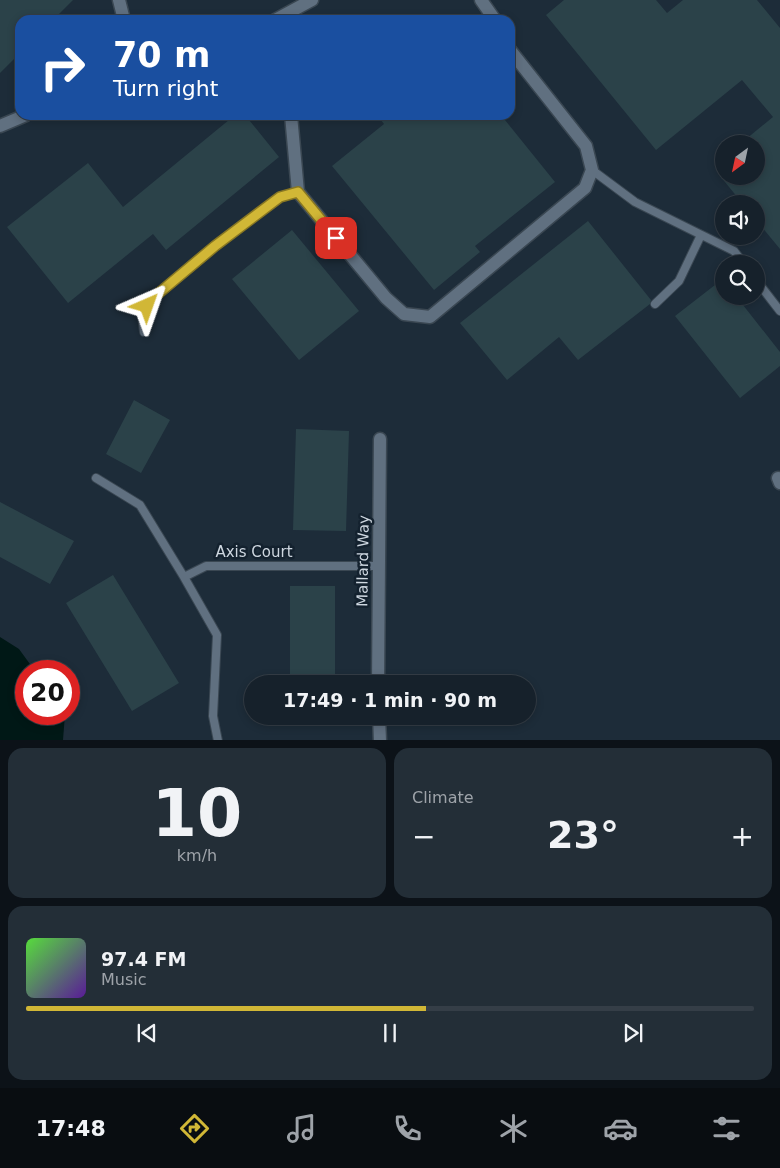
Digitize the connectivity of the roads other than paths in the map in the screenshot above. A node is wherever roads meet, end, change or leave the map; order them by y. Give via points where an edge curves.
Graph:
1 (119, 0) edge
2 (312, 0) edge
3 (481, 0) edge
4 (123, 15) edge
5 (285, 15) edge
6 (492, 15) edge
7 (515, 56) edge
8 (15, 120) edge
9 (291, 120) edge
10 (0, 126) edge
11 (592, 170) junction
12 (298, 192) junction
13 (701, 235) junction
14 (737, 255) edge
15 (765, 292) edge
16 (655, 304) dead end
17 (780, 311) edge
18 (144, 332) dead end
19 (380, 440) dead end
20 (96, 478) dead end
21 (379, 566) junction
22 (184, 577) junction
23 (378, 675) edge
24 (379, 725) edge
25 (218, 740) edge
26 (380, 740) edge

1 - 4 street
2 - 5 street
3 - 6 street
7 - 11 street via 586,146
8 - 10 street
9 - 12 street
11 - 12 street via 585,188 430,317 404,314 386,298
11 - 13 lane via 635,202
12 - 18 lane via 280,197 153,298 142,315
13 - 14 lane
13 - 16 lane via 679,281
15 - 17 lane
19 - 21 street, Mallard Way
20 - 22 lane via 140,505
21 - 22 lane, Axis Court via 206,566
21 - 23 street, Mallard Way
22 - 25 lane via 216,635 213,716
24 - 26 street

